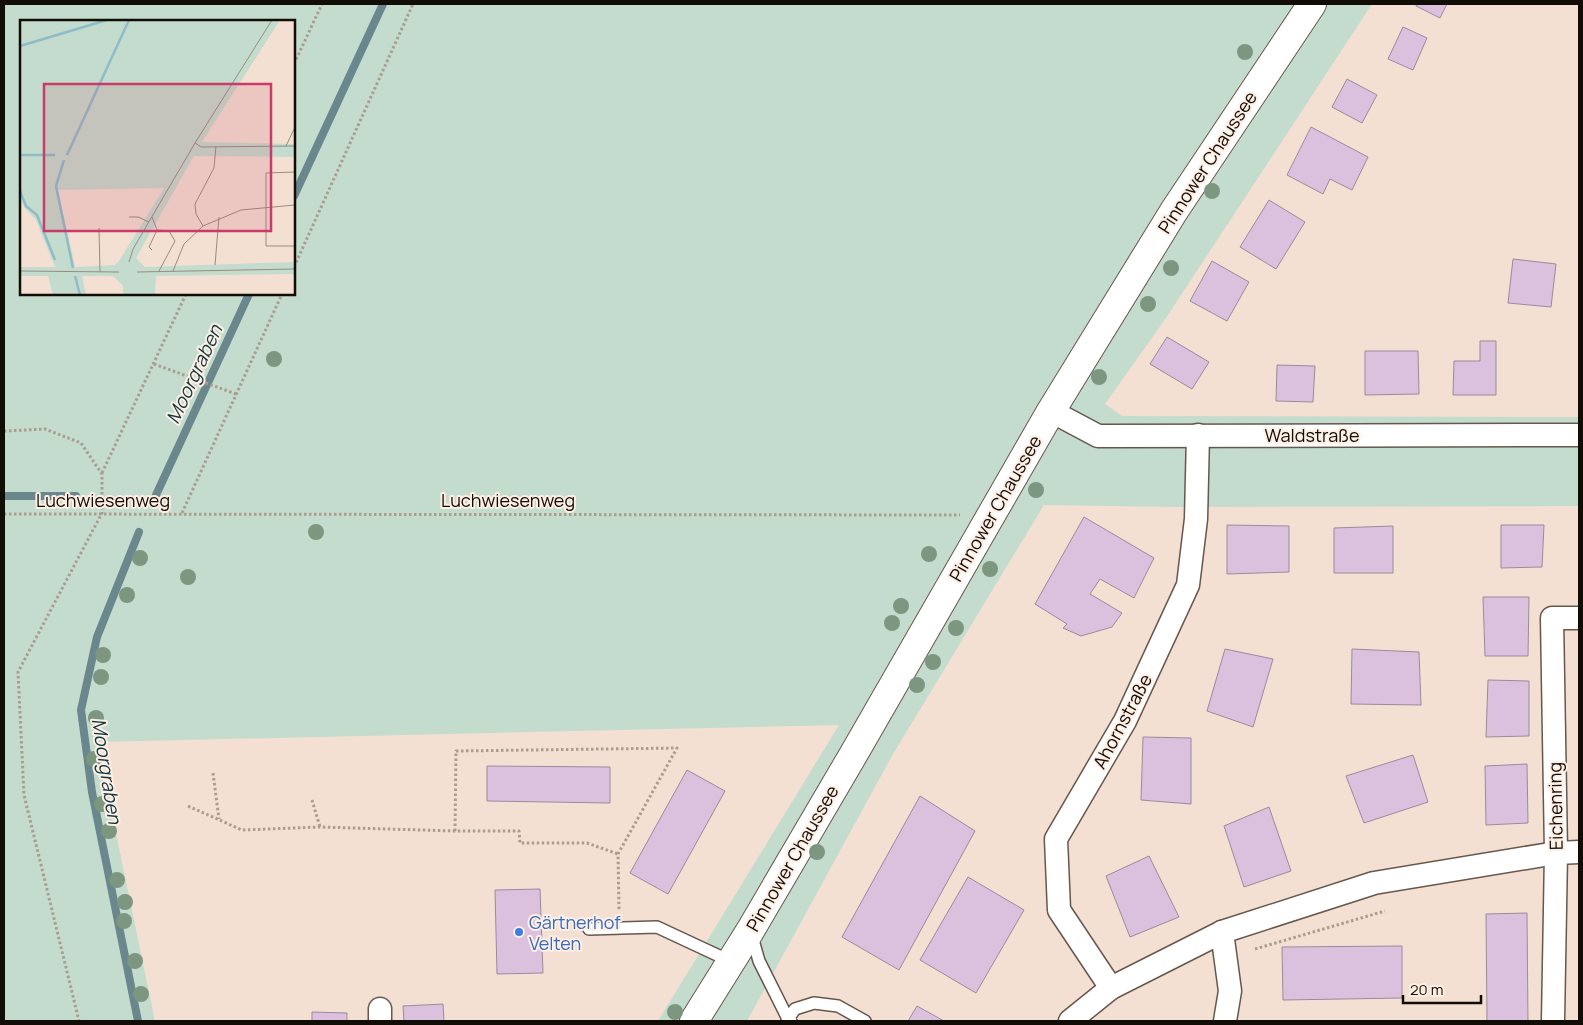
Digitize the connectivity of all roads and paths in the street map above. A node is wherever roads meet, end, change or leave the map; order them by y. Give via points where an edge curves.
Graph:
1 (322, 4) edge
2 (413, 4) edge
3 (1312, 4) edge
4 (295, 62) edge
5 (295, 265) edge
6 (186, 295) edge
7 (282, 295) edge
8 (154, 364) junction
9 (236, 394) junction
10 (1051, 411) junction
11 (4, 431) edge
12 (1579, 435) edge
13 (1198, 436) junction
14 (102, 474) junction
15 (4, 514) edge
16 (102, 514) junction
17 (182, 514) junction
18 (988, 521) junction
19 (1579, 618) edge
20 (213, 772) dead end
21 (312, 800) dead end
22 (188, 806) dead end
23 (219, 819) junction
24 (320, 827) junction
25 (455, 831) junction
26 (1579, 852) edge
27 (618, 854) junction
28 (1556, 854) junction
29 (1385, 911) dead end
30 (619, 928) junction
31 (589, 929) dead end
32 (750, 931) junction
33 (1222, 932) junction
34 (1226, 958) junction
35 (730, 961) junction
36 (1111, 988) junction
37 (79, 1021) edge
38 (694, 1021) edge
39 (788, 1021) edge
40 (865, 1021) edge
41 (1070, 1021) edge
42 (1225, 1021) edge
43 (1553, 1021) edge

1 - 4 path
2 - 5 path
3 - 10 main road, Pinnower Chaussee via 1174,211
6 - 8 path
7 - 9 path
8 - 9 path
8 - 14 path
9 - 17 path
10 - 13 street, Waldstraße via 1098,436
10 - 18 main road, Pinnower Chaussee
11 - 14 path via 45,429 81,443
12 - 13 street, Waldstraße
13 - 36 street, Ahornstraße via 1196,519 1188,585 1125,721 1056,839 1059,910
14 - 16 path
15 - 16 path, Luchwiesenweg
16 - 17 path, Luchwiesenweg
16 - 37 path via 18,672 24,795
17 - 18 path, Luchwiesenweg via 973,515
18 - 32 main road, Pinnower Chaussee
19 - 28 street, Eichenring via 1552,618
20 - 23 path
21 - 24 path
22 - 23 path
23 - 24 path via 242,830
24 - 25 path
25 - 27 path via 519,831 520,843 587,843
25 - 27 path via 456,751 677,748
26 - 28 street
27 - 30 path
28 - 33 street via 1374,883
28 - 43 street, Eichenring
29 - 34 path
30 - 31 lane
30 - 35 lane via 657,927
32 - 35 main road, Pinnower Chaussee
32 - 39 lane
33 - 34 street
33 - 36 street
34 - 42 street via 1230,991
35 - 38 main road, Pinnower Chaussee
36 - 41 street
39 - 40 lane via 795,1009 814,1003 838,1006

